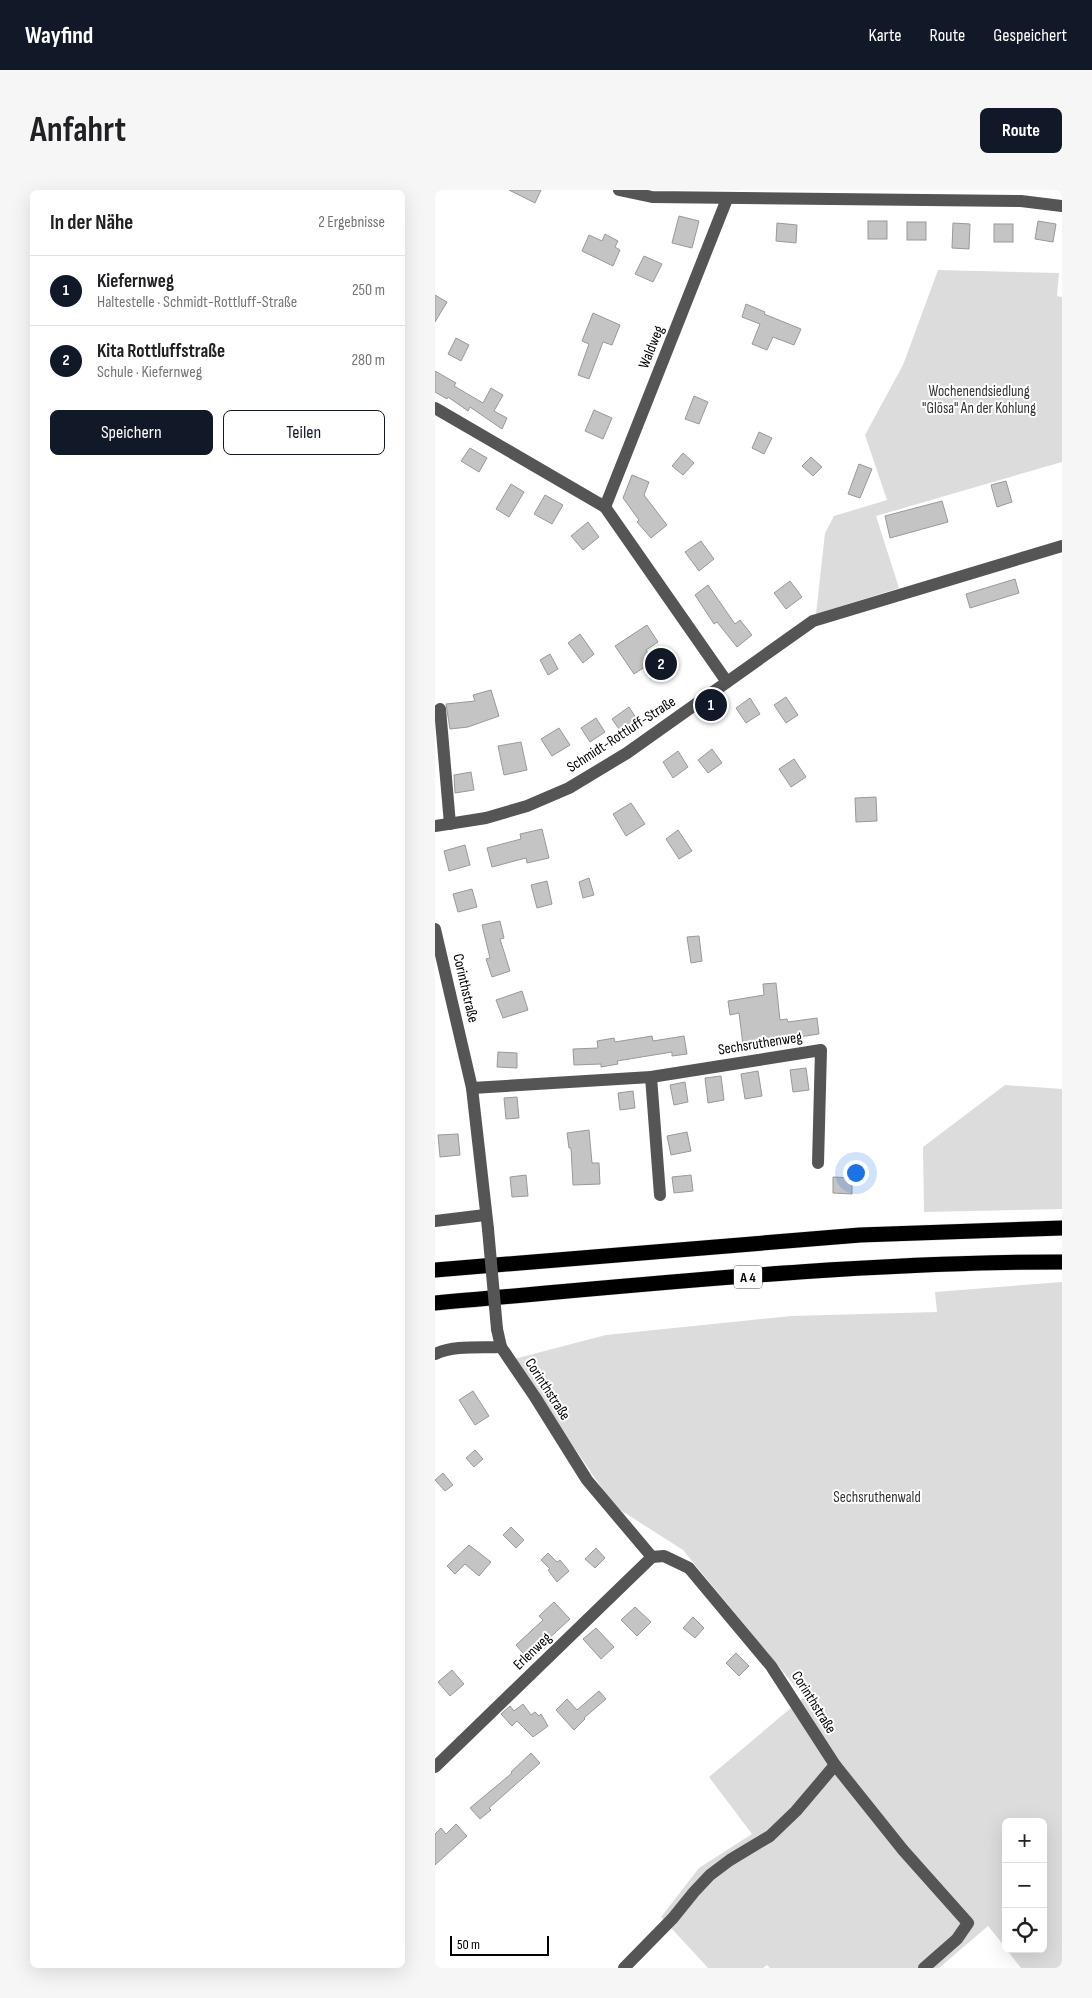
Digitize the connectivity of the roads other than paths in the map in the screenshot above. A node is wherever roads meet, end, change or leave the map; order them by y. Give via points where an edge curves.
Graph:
1 (619, 190) edge
2 (956, 195) edge
3 (727, 199) junction
4 (1062, 206) edge
5 (435, 408) edge
6 (605, 507) junction
7 (1062, 546) edge
8 (727, 682) junction
9 (440, 709) dead end
10 (450, 824) junction
11 (435, 826) edge
12 (435, 929) edge
13 (651, 1077) junction
14 (472, 1088) junction
15 (818, 1164) dead end
16 (660, 1195) dead end
17 (485, 1215) junction
18 (435, 1221) edge
19 (1062, 1228) edge
20 (1062, 1262) edge
21 (435, 1270) edge
22 (435, 1303) edge
23 (501, 1347) junction
24 (435, 1354) edge
25 (652, 1557) junction
26 (835, 1765) junction
27 (435, 1767) edge
28 (624, 1968) edge
29 (924, 1968) edge

1 - 3 street via 653,197
2 - 3 street
2 - 4 street
3 - 6 street, Waldweg
5 - 6 street
6 - 8 street
7 - 8 street, Schmidt-Rottluff-Straße via 813,621
8 - 10 street, Schmidt-Rottluff-Straße via 627,753 569,788 527,806
9 - 10 street
10 - 11 street, Schmidt-Rottluff-Straße
12 - 14 street, Corinthstraße
13 - 14 street, Sechsruthenweg
13 - 15 street, Sechsruthenweg via 821,1050
13 - 16 street
14 - 17 street, Corinthstraße via 485,1187
17 - 18 street
17 - 23 street, Corinthstraße, bridge
19 - 21 highway, A 4 via 860,1235
20 - 22 highway, A 4 via 844,1269
23 - 24 street via 461,1348
23 - 25 street, Corinthstraße via 587,1480
25 - 26 street, Corinthstraße via 664,1556 689,1568 771,1666
25 - 27 street, Erlenweg
26 - 28 street via 770,1836 710,1875
26 - 29 street, Corinthstraße via 903,1850 968,1923 957,1939

